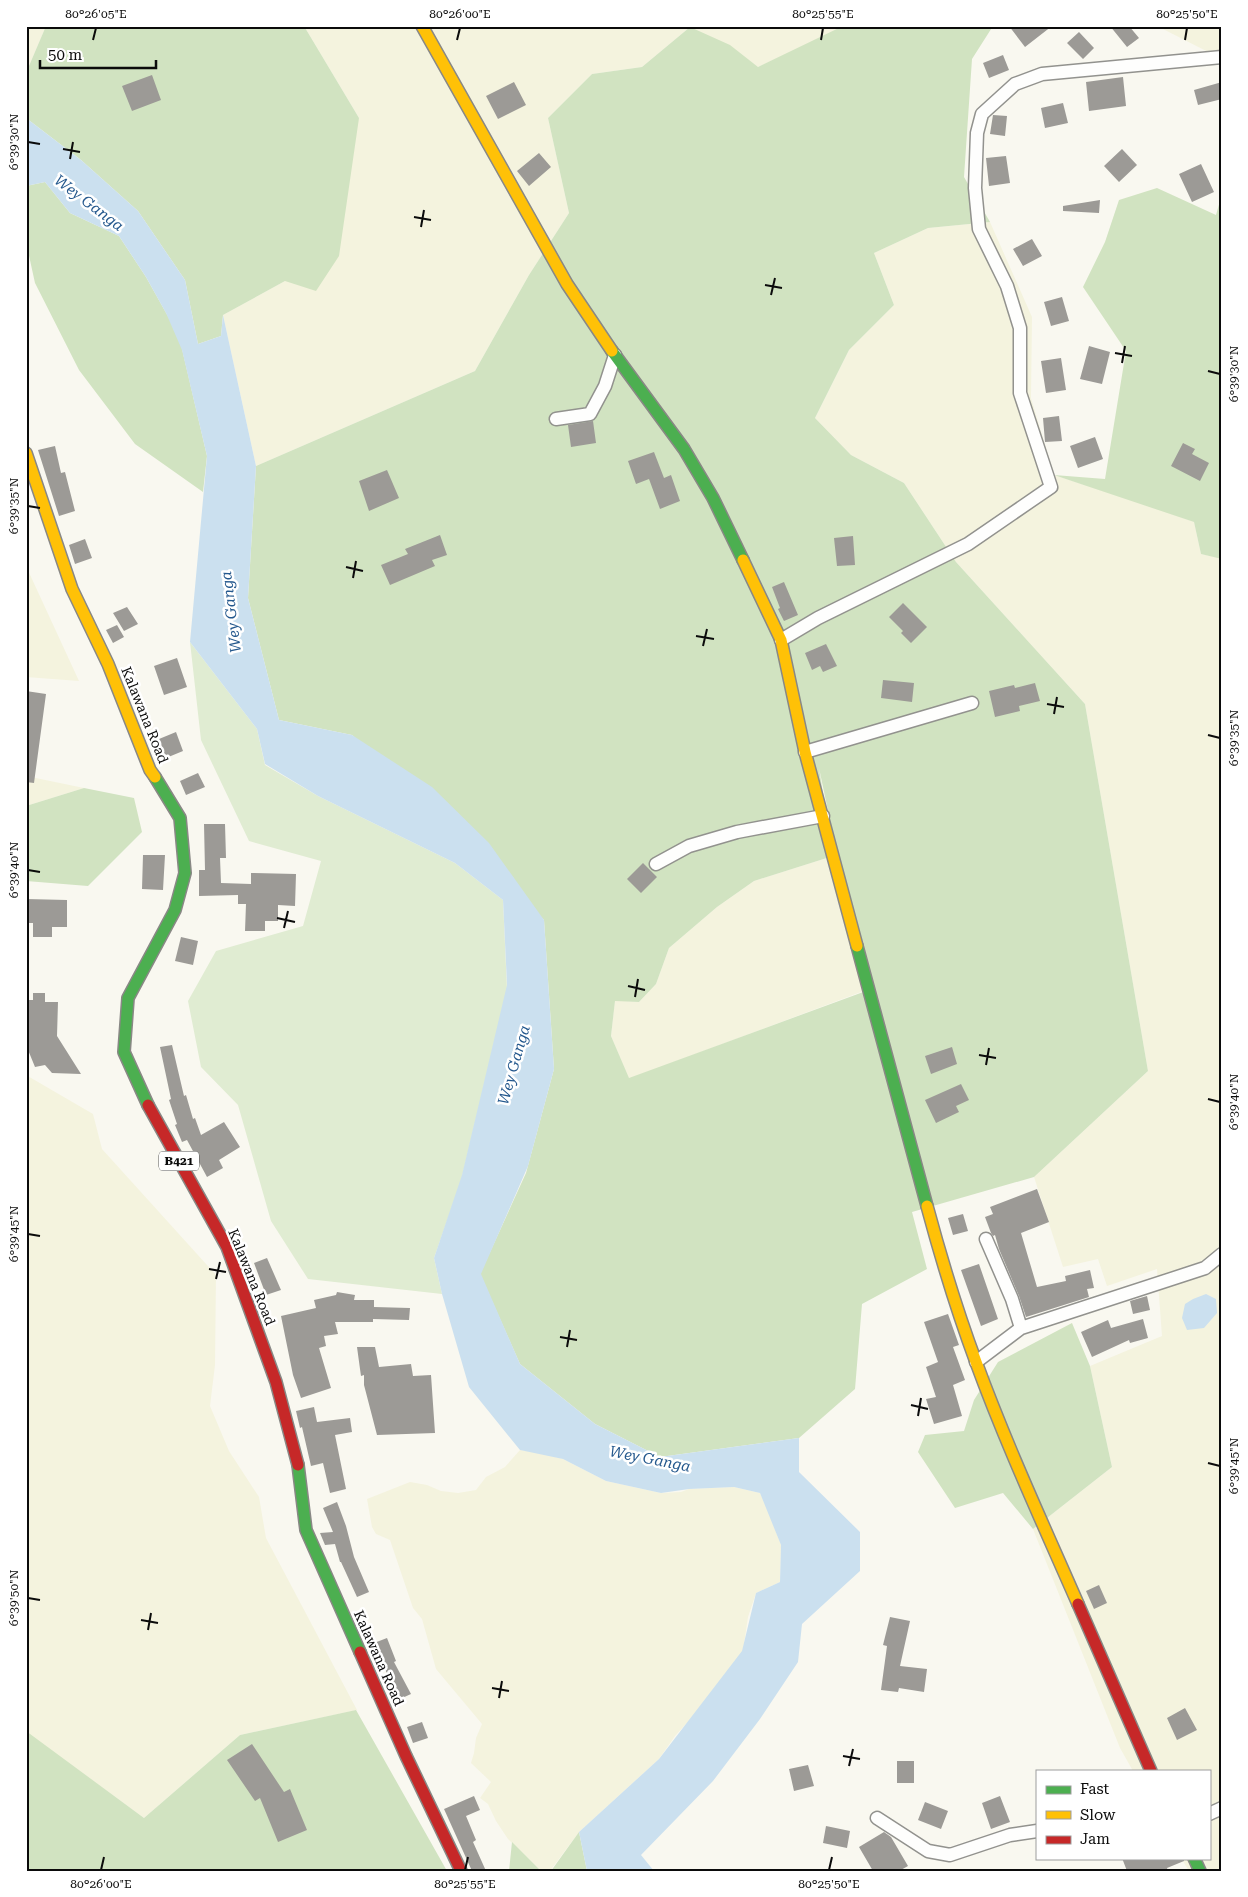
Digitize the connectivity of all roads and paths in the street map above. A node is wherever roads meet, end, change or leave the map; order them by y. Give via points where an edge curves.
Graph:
1 (422, 26) edge
2 (1222, 57) edge
3 (615, 355) junction
4 (556, 418) dead end
5 (26, 453) edge
6 (781, 640) junction
7 (972, 703) dead end
8 (805, 752) junction
9 (823, 816) junction
10 (656, 864) dead end
11 (986, 1239) dead end
12 (1222, 1254) edge
13 (1021, 1328) junction
14 (976, 1362) junction
15 (1151, 1770) edge
16 (1222, 1808) edge
17 (1210, 1814) edge
18 (877, 1818) dead end
19 (1036, 1831) edge
20 (461, 1871) edge

1 - 3 street via 567,284
2 - 6 street via 1042,74 1015,84 982,114 977,133 975,188 979,229 1007,286 1020,328 1020,394 1051,487 968,544 818,618
3 - 4 street via 605,386 590,414
3 - 6 street via 684,449 713,498
5 - 20 street, Kalawana Road / B421 via 72,589 108,664 150,770 180,818 185,874 175,910 128,998 124,1052 147,1103 227,1247 276,1382 300,1473 306,1530
6 - 8 street
7 - 8 street
8 - 9 street
9 - 10 street via 737,832 689,846
9 - 14 street via 944,1268
11 - 13 street
12 - 13 street via 1205,1268
13 - 14 street
14 - 15 street via 1018,1468
16 - 17 street
18 - 19 street via 928,1851 950,1855 1010,1835

